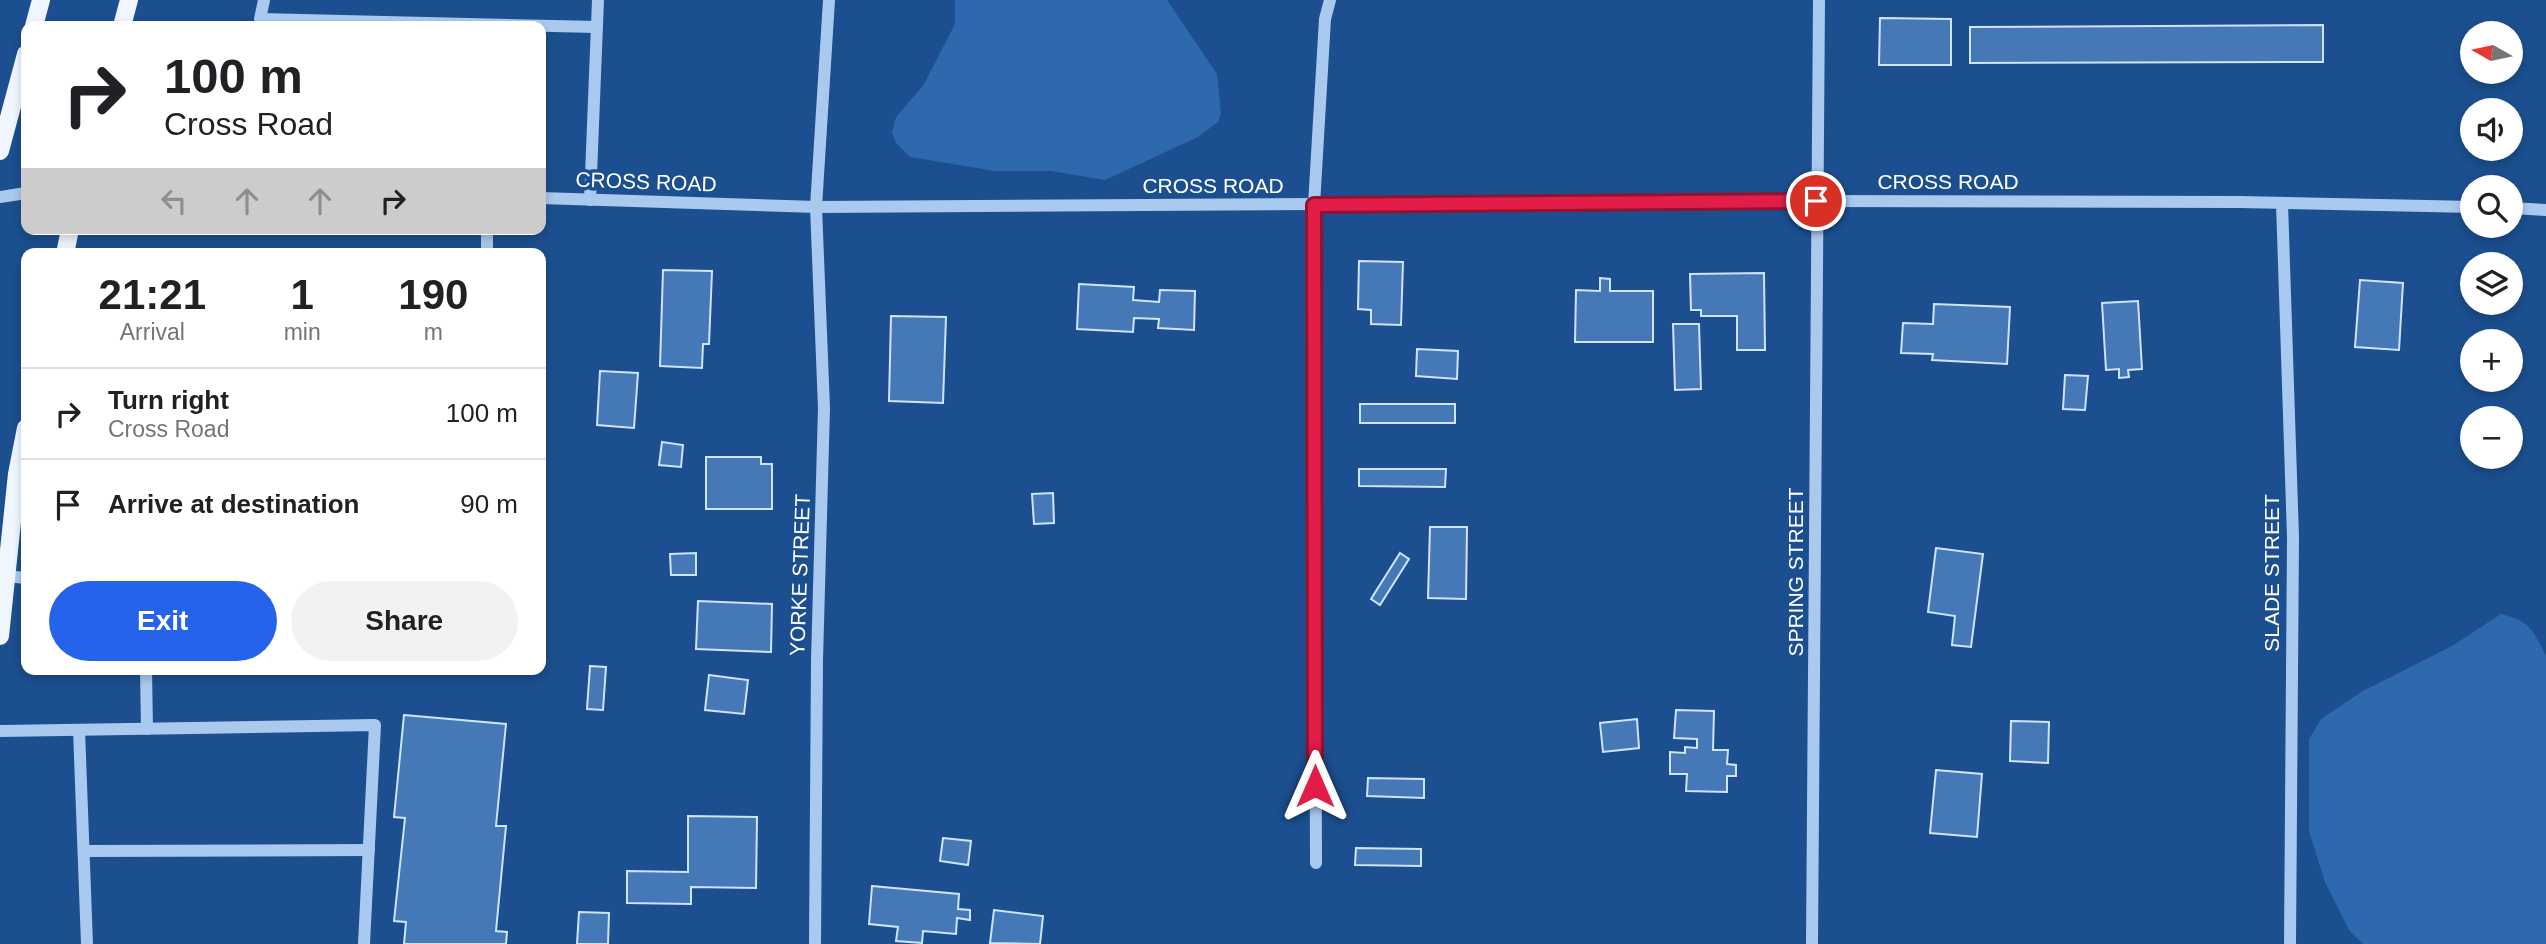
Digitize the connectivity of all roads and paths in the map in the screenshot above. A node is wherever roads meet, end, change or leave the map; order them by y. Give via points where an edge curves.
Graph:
1 (41, 0) edge
2 (130, 0) edge
3 (264, 0) edge
4 (598, 0) edge
5 (830, 0) edge
6 (1330, 0) edge
7 (1819, 0) edge
8 (35, 21) edge
9 (124, 21) edge
10 (344, 21) edge
11 (546, 26) edge
12 (597, 27) junction
13 (21, 73) edge
14 (0, 151) edge
15 (21, 194) edge
16 (0, 197) edge
17 (546, 198) edge
18 (590, 200) junction
19 (1816, 201) junction
20 (2282, 203) junction
21 (1314, 205) junction
22 (816, 207) junction
23 (2460, 207) edge
24 (2523, 209) edge
25 (2546, 210) edge
26 (21, 454) edge
27 (6, 576) junction
28 (21, 578) edge
29 (0, 636) edge
30 (146, 675) edge
31 (147, 729) junction
32 (79, 730) junction
33 (0, 731) edge
34 (369, 850) junction
35 (84, 851) junction
36 (1316, 863) dead end
37 (87, 944) edge
38 (365, 944) edge
39 (815, 944) edge
40 (1812, 944) edge
41 (2290, 944) edge

1 - 8 main road
2 - 9 main road
3 - 10 street via 260,19
4 - 12 street
5 - 22 street, YORKE STREET
6 - 21 street via 1325,19
7 - 19 street, SPRING STREET
11 - 12 street
12 - 18 street
13 - 14 main road
15 - 16 street
17 - 18 street, CROSS ROAD
18 - 22 street, CROSS ROAD
19 - 20 street, CROSS ROAD
19 - 21 street, CROSS ROAD
19 - 40 street, SPRING STREET
20 - 23 street, CROSS ROAD
20 - 41 street, SLADE STREET via 2292,537
21 - 22 street, CROSS ROAD
21 - 36 street
22 - 39 street, YORKE STREET via 824,408
24 - 25 street
26 - 27 main road
27 - 28 street
27 - 29 main road
30 - 31 street
31 - 32 street
31 - 34 street via 375,725
32 - 33 street
32 - 35 street
34 - 35 street
34 - 38 street
35 - 37 street

